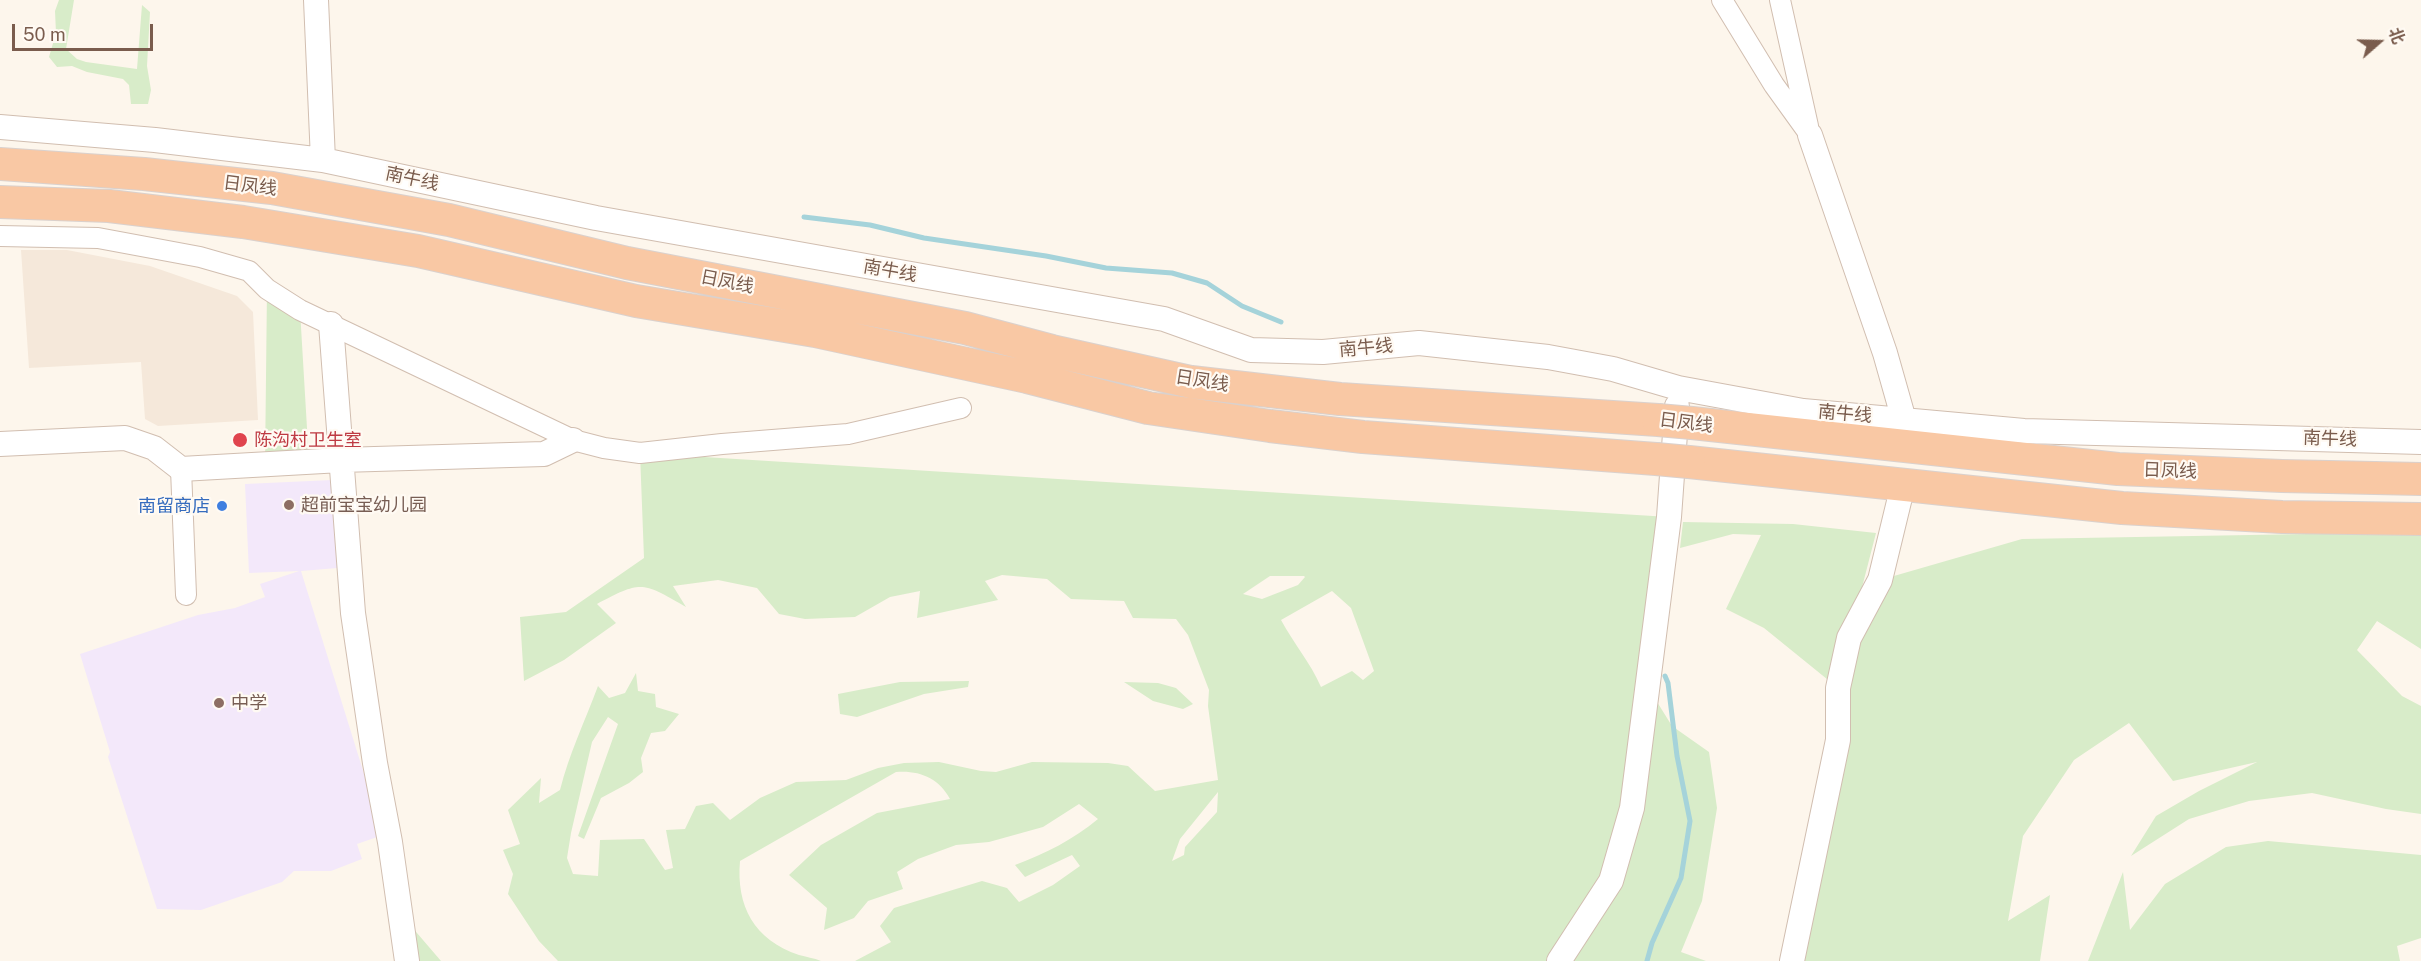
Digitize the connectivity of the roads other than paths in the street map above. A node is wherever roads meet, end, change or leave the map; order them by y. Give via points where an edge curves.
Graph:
1 (316, 0) edge
2 (1722, 0) edge
3 (1780, 0) edge
4 (0, 127) edge
5 (1810, 135) junction
6 (323, 160) junction
7 (0, 164) edge
8 (0, 202) edge
9 (0, 236) edge
10 (331, 324) junction
11 (1678, 388) junction
12 (961, 408) dead end
13 (1904, 434) junction
14 (573, 440) junction
15 (2421, 442) edge
16 (0, 444) edge
17 (341, 460) junction
18 (181, 469) junction
19 (2421, 479) edge
20 (1903, 485) junction
21 (2421, 519) edge
22 (186, 595) dead end
23 (407, 961) edge
24 (1558, 961) edge
25 (1792, 961) edge

1 - 6 street
2 - 5 street
3 - 5 street
4 - 6 street, 南牛线
5 - 13 street via 1885,352
6 - 11 street, 南牛线 via 596,218 1164,319 1251,350 1323,352 1419,342 1548,357 1613,369
7 - 13 highway, 日凤线, bridge via 272,188 448,220 627,263 965,328 1191,382 1340,399
8 - 20 highway, 日凤线, bridge via 109,206 243,222 418,251 636,301 826,334 1028,377 1148,408 1363,437 1656,459
9 - 10 street via 98,238 200,257 249,271 267,289
10 - 14 street
10 - 17 street
11 - 13 street, 南牛线
11 - 24 street via 1669,517 1632,808 1611,881
12 - 14 street via 848,434 640,453
13 - 15 street, 南牛线 via 2024,431
13 - 19 highway, 日凤线 via 2118,469
14 - 17 street via 544,454
16 - 18 street via 125,438 154,448
17 - 18 street
17 - 23 street via 353,613
18 - 22 street
20 - 21 highway, 日凤线 via 2122,508 2282,517
20 - 25 street via 1880,580 1849,638 1838,688 1838,740

